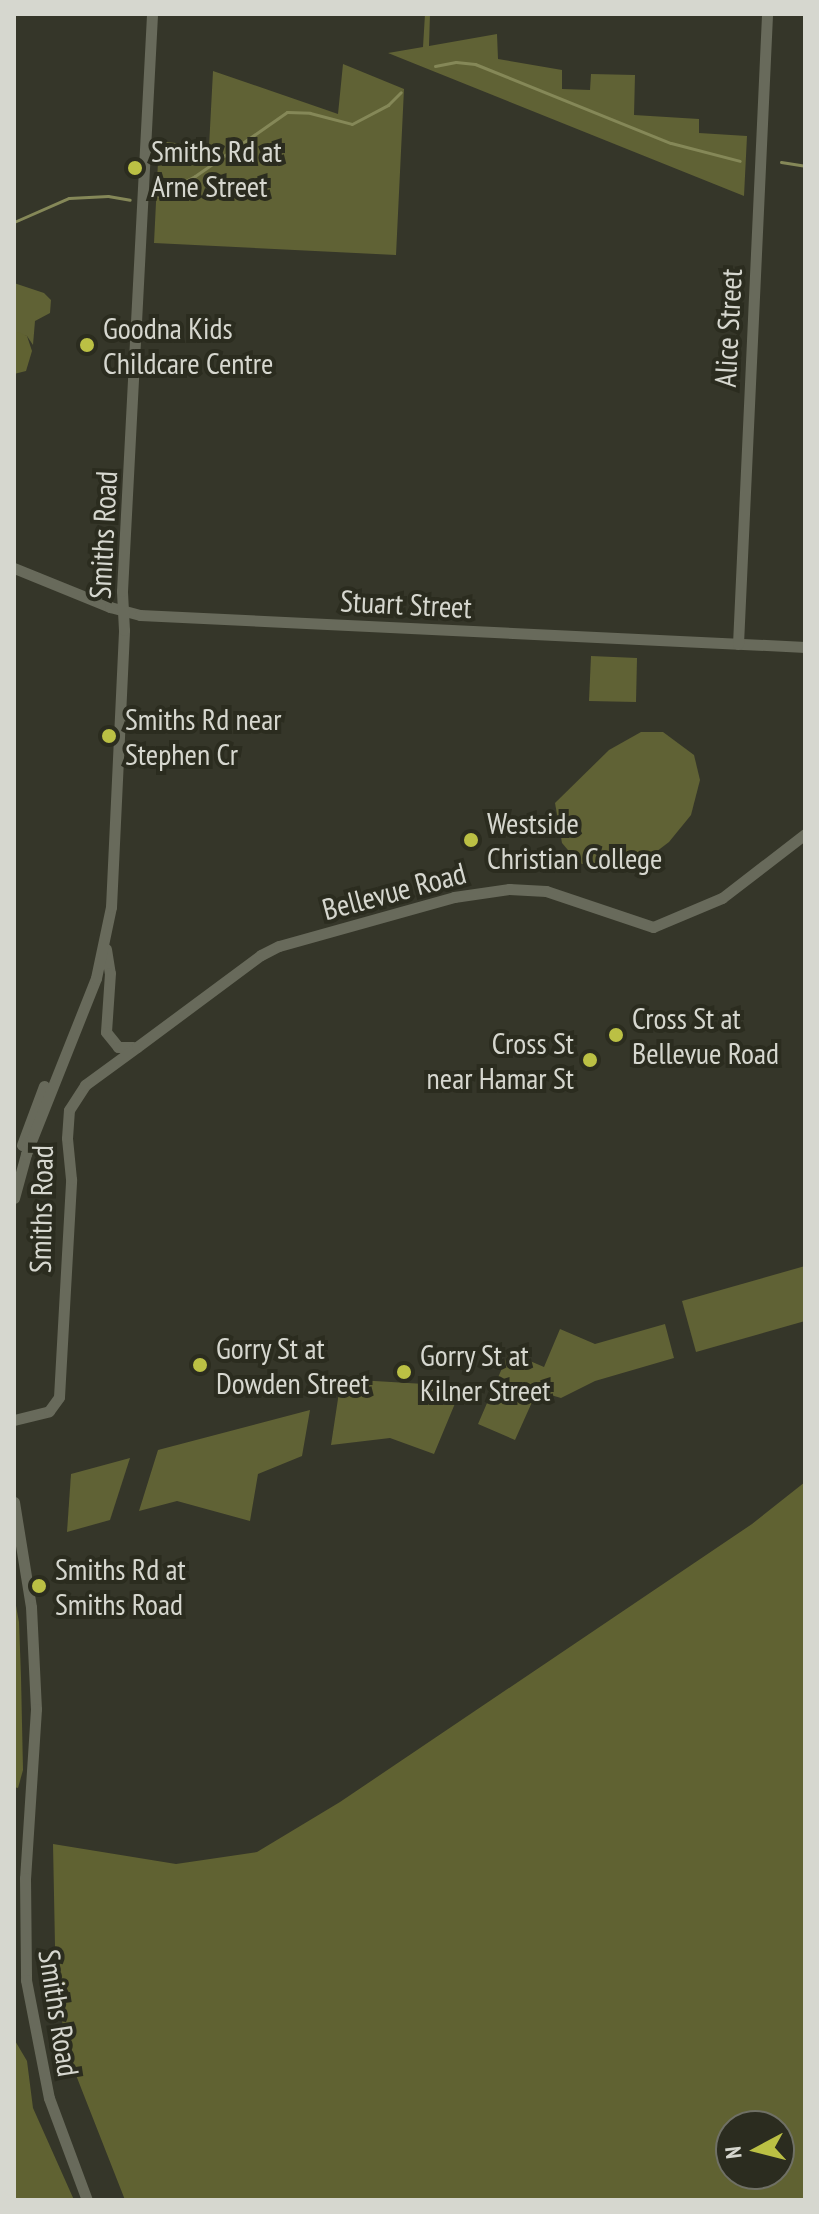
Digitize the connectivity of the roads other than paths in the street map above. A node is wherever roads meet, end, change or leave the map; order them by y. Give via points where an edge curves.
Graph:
1 (152, 14) edge
2 (767, 14) edge
3 (14, 568) edge
4 (123, 611) junction
5 (738, 644) junction
6 (805, 647) edge
7 (805, 834) edge
8 (105, 945) junction
9 (137, 1047) junction
10 (65, 1052) junction
11 (14, 1169) edge
12 (14, 1198) edge
13 (14, 1420) edge
14 (14, 1502) edge
15 (14, 1548) edge
16 (32, 1635) junction
17 (87, 2200) edge

1 - 4 street, Smiths Road
2 - 5 street, Alice Street
3 - 4 street, Stuart Street
4 - 5 street, Stuart Street
4 - 8 street, Smiths Road
5 - 6 street, Stuart Street
7 - 9 street, Bellevue Road via 722,898 653,927 546,891 509,889 454,897 279,946
8 - 9 street via 110,973 106,1032 118,1047
8 - 10 street, Smiths Road
9 - 13 street, Smiths Road via 85,1085 69,1110 71,1179 59,1397 49,1411
10 - 11 street, Smiths Road via 33,1111
10 - 12 street, Smiths Road
14 - 16 street, Smiths Road
15 - 16 street, Smiths Road
16 - 17 street, Smiths Road via 36,1709 25,1878 26,1980 49,2098

